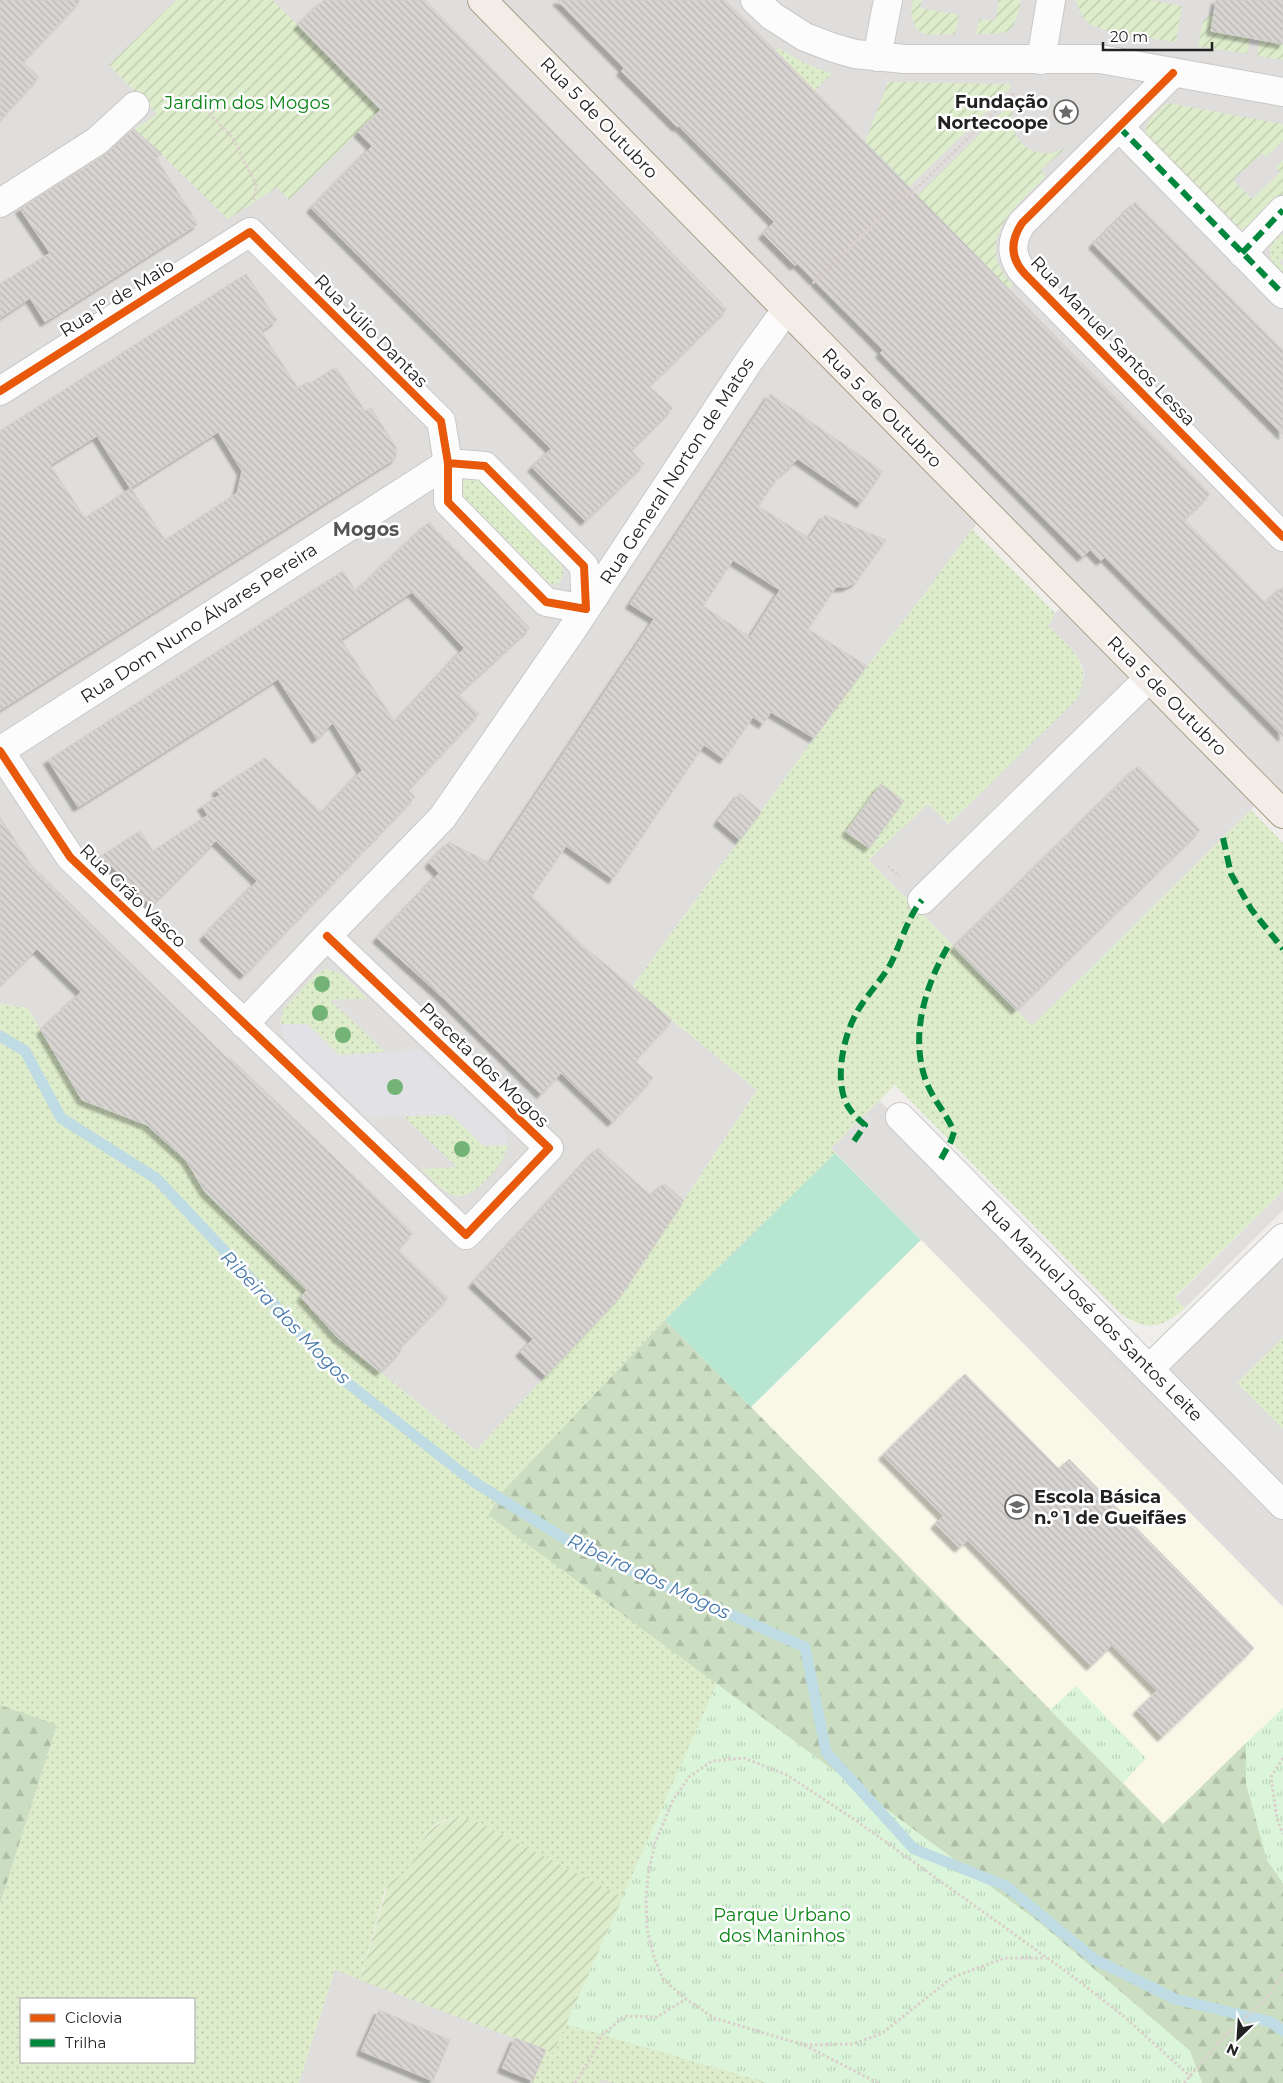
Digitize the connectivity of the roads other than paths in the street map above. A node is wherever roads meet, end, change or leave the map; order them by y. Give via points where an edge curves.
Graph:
1 (482, 0) edge
2 (755, 0) edge
3 (888, 0) edge
4 (1051, 0) edge
5 (877, 57) junction
6 (1041, 60) junction
7 (1173, 72) junction
8 (1283, 92) edge
9 (134, 106) road end
10 (1119, 127) junction
11 (0, 203) edge
12 (1283, 210) edge
13 (250, 232) joint
14 (1242, 253) junction
15 (1283, 294) edge
16 (795, 302) junction
17 (0, 391) edge
18 (448, 464) junction
19 (1283, 537) edge
20 (586, 609) junction
21 (1149, 678) junction
22 (0, 751) edge
23 (1283, 814) edge
24 (922, 900) dead end
25 (326, 936) junction
26 (244, 1024) junction
27 (900, 1117) dead end
28 (1283, 1238) edge
29 (1149, 1369) junction
30 (1283, 1505) edge

1 - 16 main road, Rua 5 de Outubro
2 - 5 street via 772,16 805,37 844,52
3 - 5 street
4 - 6 street
5 - 6 street
6 - 7 street via 1100,59
7 - 8 street
7 - 10 street, Rua Manuel Santos Lessa
9 - 11 street via 97,140
10 - 14 street
10 - 19 street, Rua Manuel Santos Lessa via 1022,223 1014,238 1015,258 1025,274
12 - 14 street
13 - 17 street, Rua 1º de Maio
13 - 18 street, Rua Júlio Dantas via 441,422
14 - 15 street
16 - 20 street, Rua General Norton de Matos via 749,361
16 - 21 main road, Rua 5 de Outubro
18 - 20 street, Rua Júlio Dantas via 448,502 546,602
18 - 20 street via 485,466 584,566
18 - 22 street, Rua Dom Nuno Álvares Pereira
20 - 25 street, Rua General Norton de Matos via 442,818
21 - 23 main road, Rua 5 de Outubro
21 - 24 street
22 - 26 street, Rua Grão Vasco via 70,857
25 - 26 street, Rua General Norton de Matos
25 - 26 street, Praceta dos Mogos via 550,1148 466,1236
27 - 29 street, Rua Manuel José dos Santos Leite
28 - 29 street
29 - 30 street, Rua Manuel José dos Santos Leite

